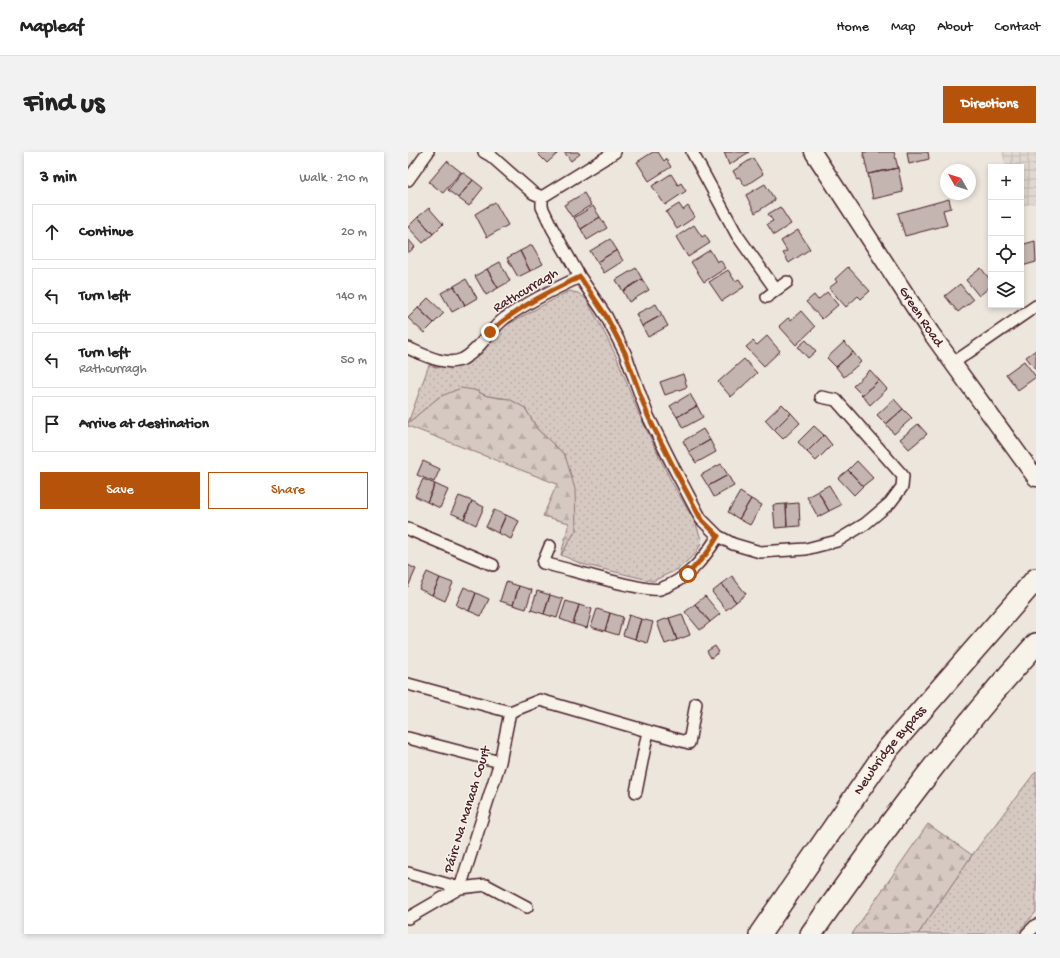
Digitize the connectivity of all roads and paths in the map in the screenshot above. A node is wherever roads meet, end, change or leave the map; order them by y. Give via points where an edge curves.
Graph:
1 (428, 152) edge
2 (484, 152) edge
3 (615, 152) edge
4 (692, 152) edge
5 (813, 152) edge
6 (408, 180) edge
7 (542, 198) junction
8 (580, 277) junction
9 (787, 282) dead end
10 (1036, 306) edge
11 (408, 348) edge
12 (953, 363) junction
13 (821, 397) dead end
14 (1035, 477) edge
15 (408, 528) edge
16 (718, 536) junction
17 (550, 546) dead end
18 (493, 565) dead end
19 (1036, 579) edge
20 (1036, 644) edge
21 (408, 684) edge
22 (696, 703) dead end
23 (510, 712) junction
24 (648, 731) junction
25 (408, 738) edge
26 (500, 762) junction
27 (636, 792) dead end
28 (408, 873) edge
29 (460, 888) junction
30 (526, 907) dead end
31 (408, 918) edge
32 (1036, 925) edge
33 (760, 934) edge
34 (811, 934) edge
35 (1027, 934) edge

1 - 6 street
2 - 7 street
3 - 7 street
4 - 9 street via 771,294
5 - 12 street, Green Road
7 - 8 street via 542,207 552,228
8 - 11 street, Rathcurragh via 554,289 504,319 463,359 449,362
8 - 16 street via 606,316 625,353 648,416 701,519
10 - 12 street
12 - 14 street, Green Road
13 - 16 street via 836,400 903,476 902,488 890,503 865,524 837,541 806,549 760,552 733,544
15 - 18 street
16 - 17 street via 688,574 659,589 639,588 543,563
19 - 33 highway, Newbridge Bypass via 887,750
20 - 34 highway via 922,781
21 - 23 street
22 - 24 street via 689,743
23 - 24 street via 540,700
23 - 26 street, Páirc Na Manach Court
24 - 27 street
25 - 26 street
26 - 29 street, Páirc Na Manach Court
28 - 29 street, Páirc Na Manach Court
29 - 30 street via 486,886
29 - 31 street
32 - 35 street

